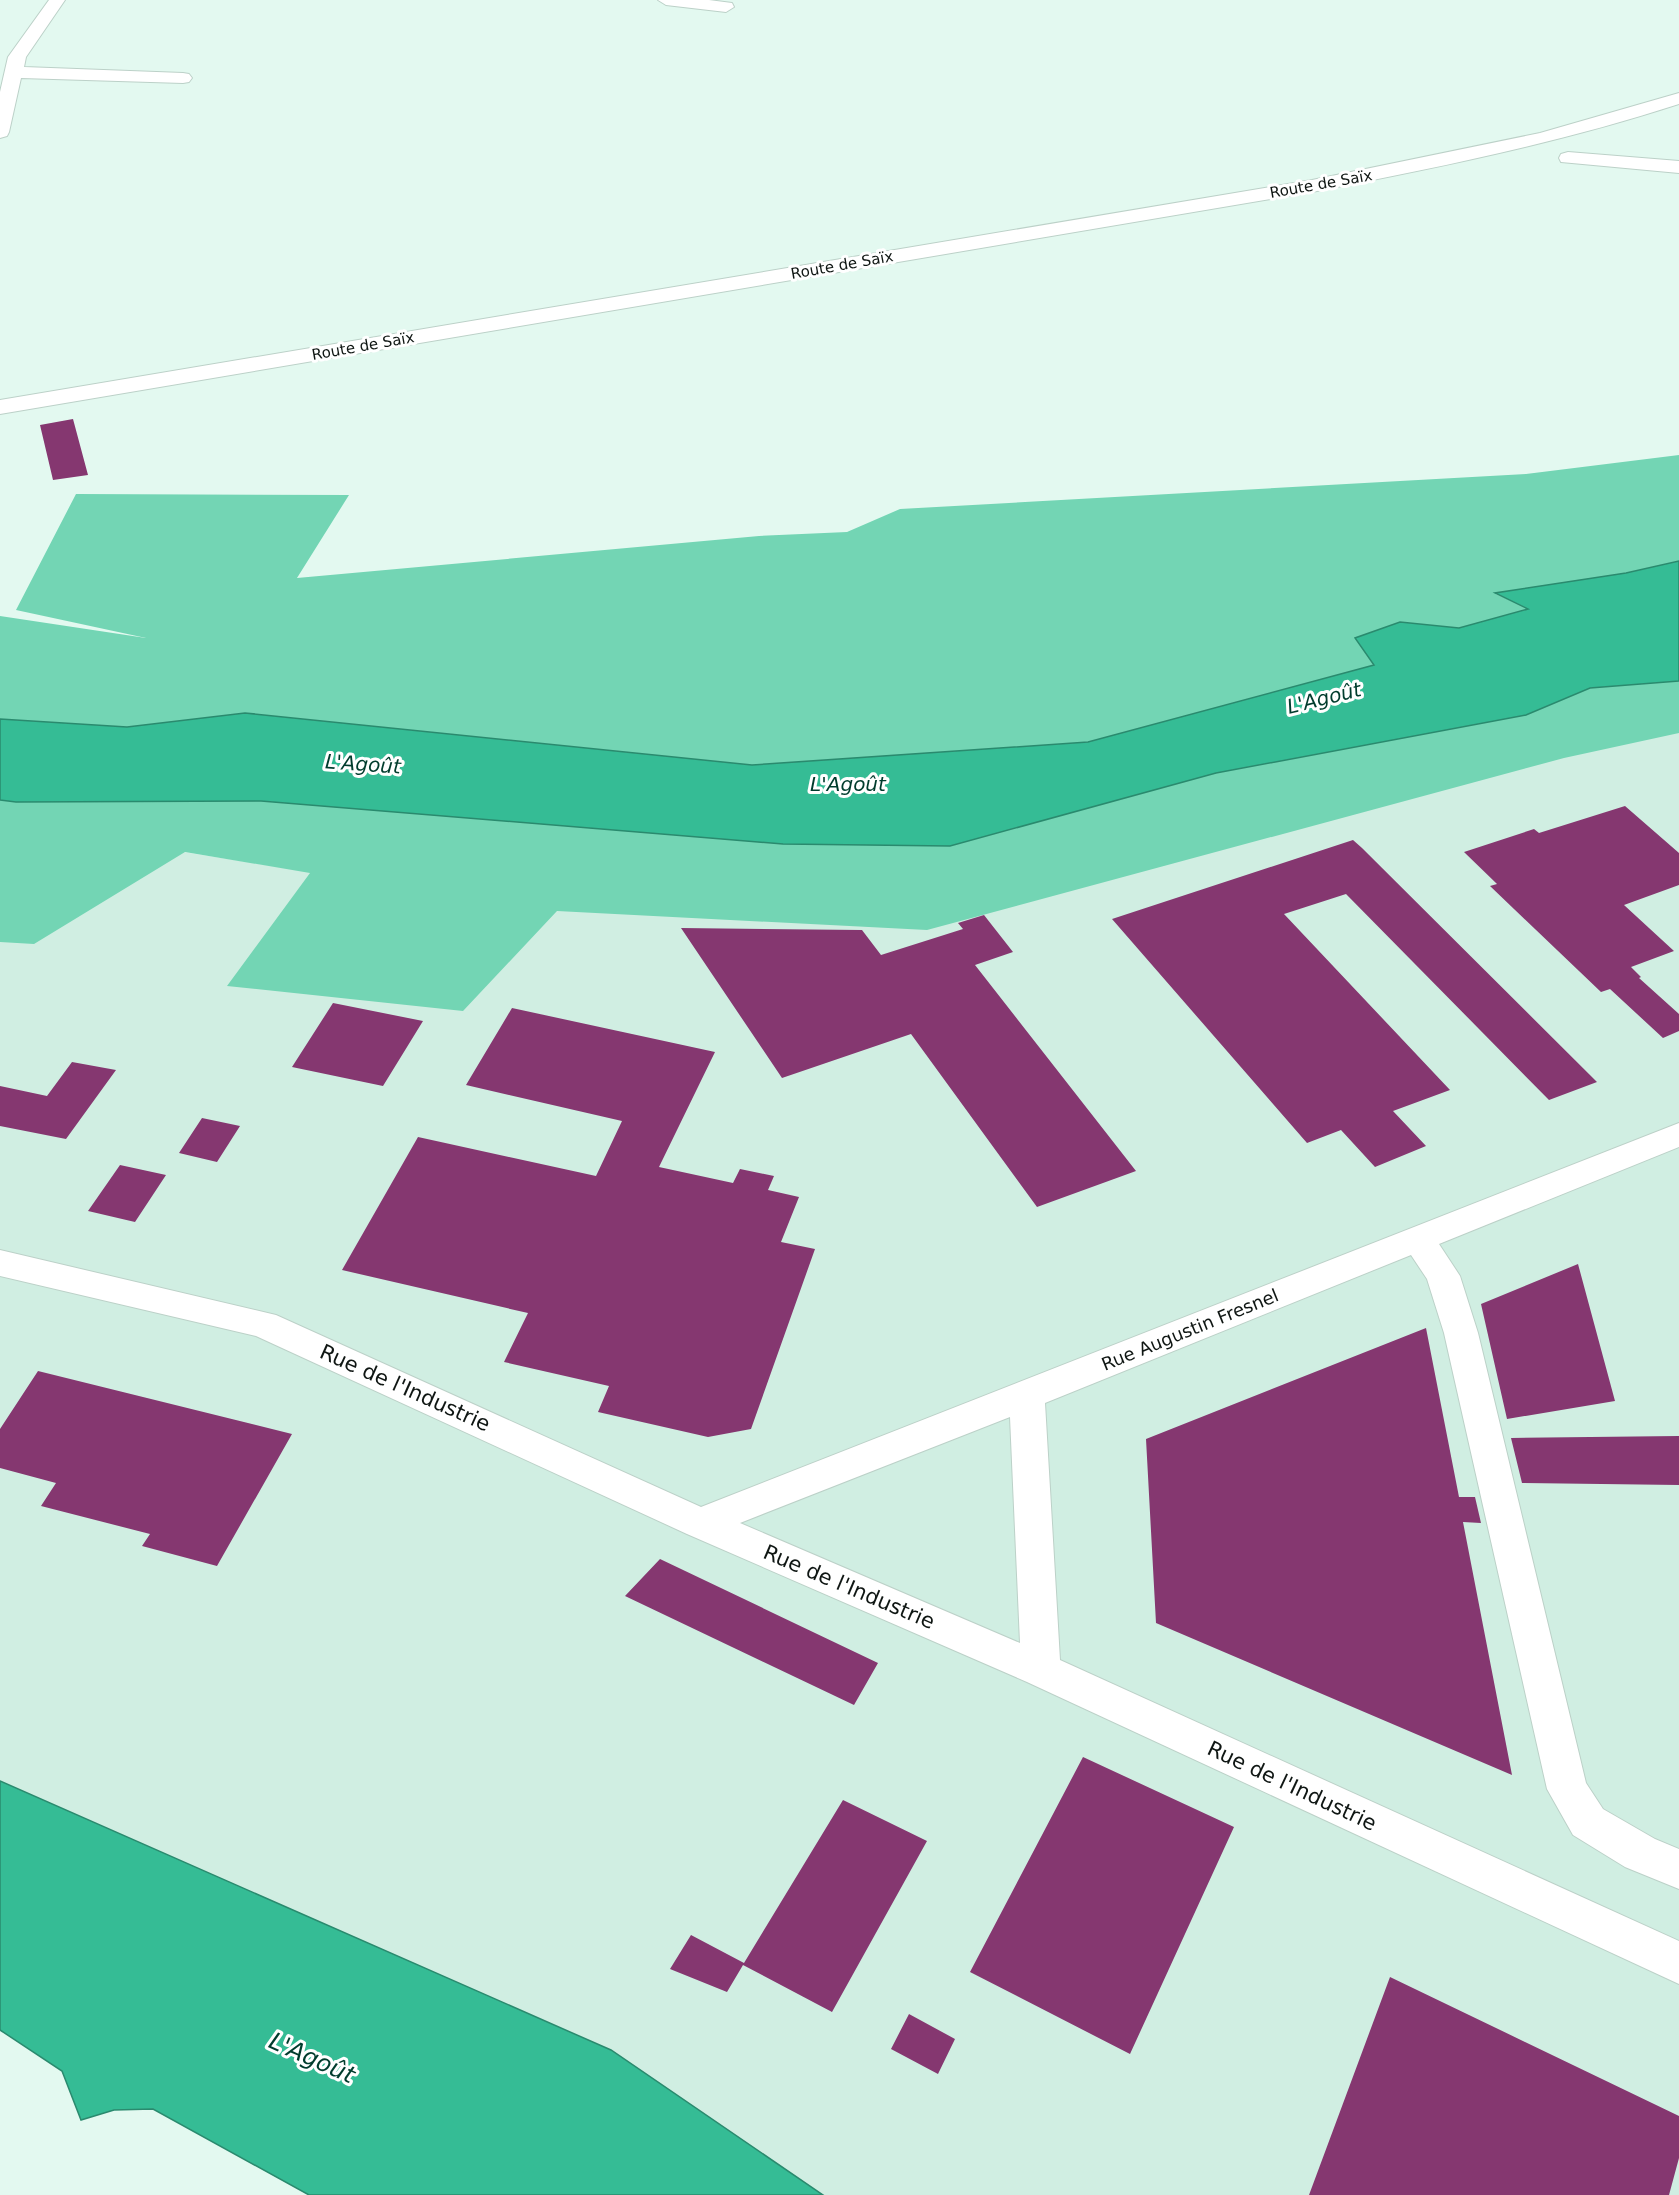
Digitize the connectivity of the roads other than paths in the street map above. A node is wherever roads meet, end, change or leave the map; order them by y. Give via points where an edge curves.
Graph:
1 (57, 0) edge
2 (666, 0) edge
3 (726, 7) dead end
4 (10, 63) edge
5 (183, 78) dead end
6 (1679, 98) edge
7 (0, 132) edge
8 (1568, 158) dead end
9 (1679, 167) edge
10 (0, 407) edge
11 (1679, 1134) edge
12 (1418, 1239) junction
13 (0, 1263) edge
14 (1027, 1395) junction
15 (700, 1522) junction
16 (1041, 1670) junction
17 (1679, 1869) edge
18 (1679, 1963) edge

1 - 4 street
2 - 3 street
4 - 5 street
4 - 7 street
6 - 10 street, Route de Saïx via 1532,141 1312,186
8 - 9 street
11 - 12 street, Rue Augustin Fresnel
12 - 14 street, Rue Augustin Fresnel
12 - 17 street via 1443,1276 1461,1333 1567,1789 1588,1822 1640,1853
13 - 15 street, Rue de l'Industrie via 264,1324
14 - 15 street, Rue Augustin Fresnel
14 - 16 street
15 - 16 street, Rue de l'Industrie
16 - 18 street, Rue de l'Industrie

